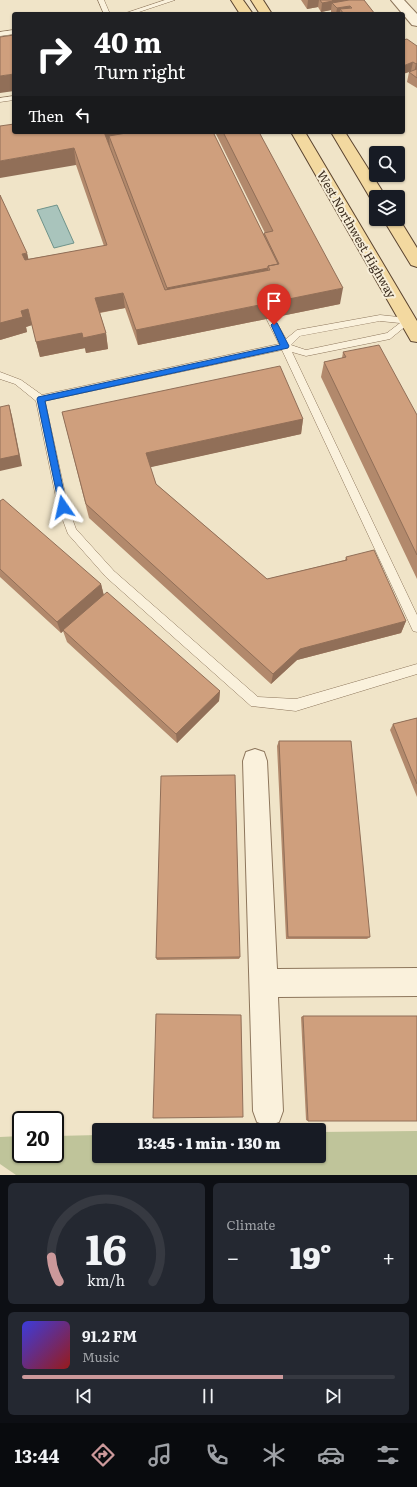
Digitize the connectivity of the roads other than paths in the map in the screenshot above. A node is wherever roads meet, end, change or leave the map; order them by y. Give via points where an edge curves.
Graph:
1 (101, 0) edge
2 (172, 0) edge
3 (237, 0) edge
4 (257, 0) edge
5 (397, 0) edge
6 (106, 12) edge
7 (133, 12) edge
8 (246, 12) edge
9 (265, 12) edge
10 (417, 22) edge
11 (12, 32) edge
12 (0, 34) edge
13 (12, 98) edge
14 (0, 100) edge
15 (299, 134) edge
16 (339, 134) edge
17 (374, 190) edge
18 (395, 226) edge
19 (417, 261) edge
20 (270, 318) edge
21 (413, 321) edge
22 (417, 336) edge
23 (285, 346) junction
24 (0, 375) edge
25 (40, 399) junction
26 (417, 627) edge
27 (417, 669) edge
28 (255, 761) dead end
29 (417, 982) edge
30 (262, 983) junction
31 (268, 1111) dead end

1 - 6 lane
2 - 7 lane
3 - 8 main road
4 - 9 main road
5 - 10 street
11 - 12 lane
13 - 14 lane
15 - 21 main road, West Northwest Highway
16 - 17 main road
18 - 19 main road
20 - 23 lane
21 - 22 main road, West Northwest Highway
21 - 23 lane via 380,318 297,333
21 - 23 lane via 383,338 306,353
23 - 25 lane
23 - 26 lane
24 - 25 lane via 18,382
25 - 27 lane via 63,507 72,531 110,574 255,702 296,705
28 - 30 street
29 - 30 street
30 - 31 street

